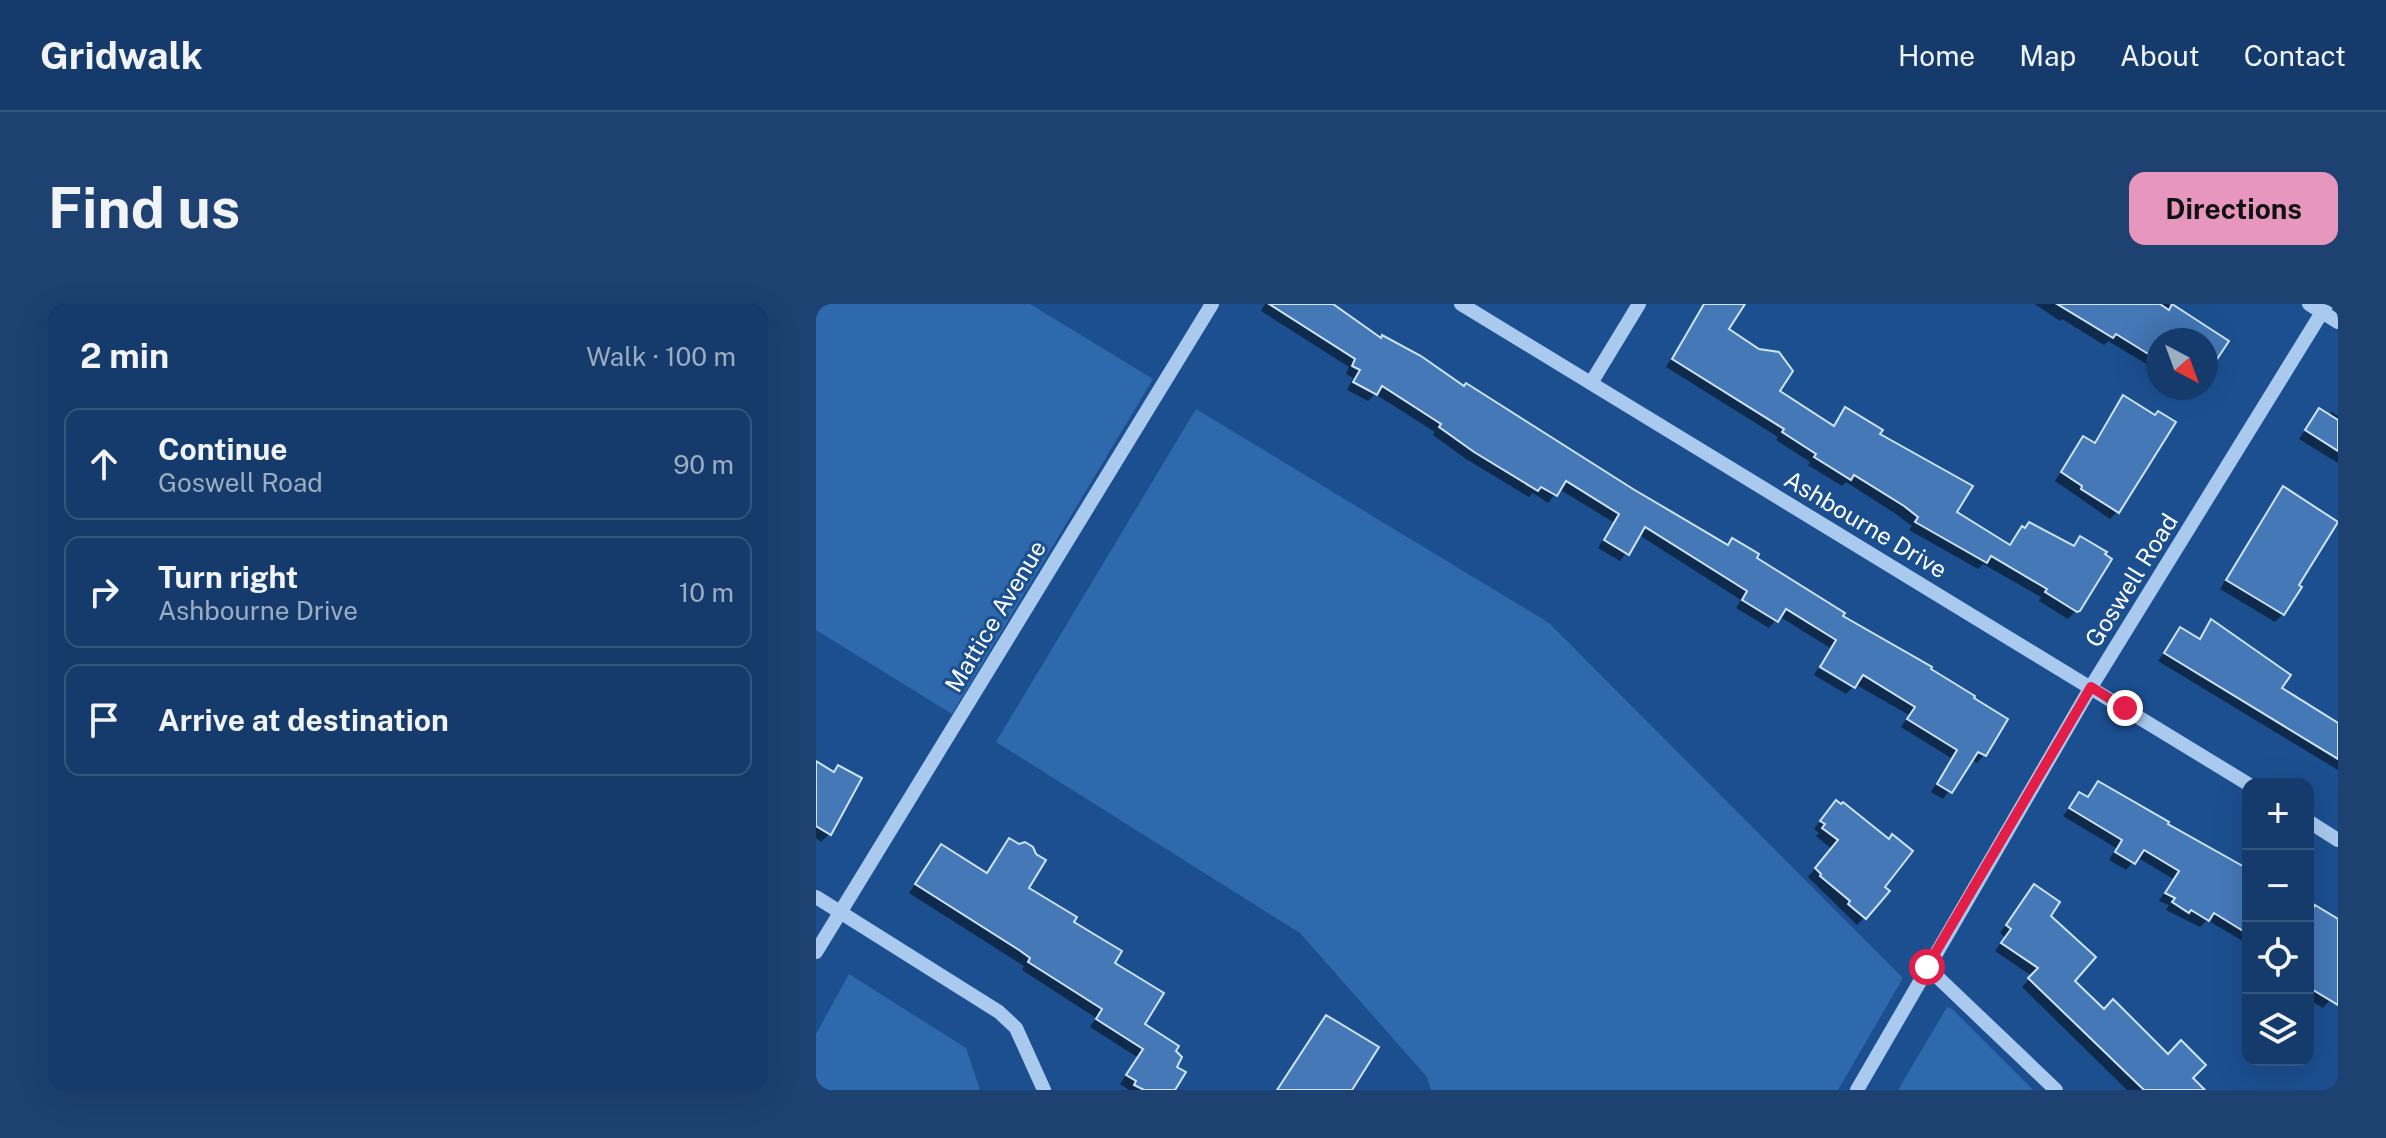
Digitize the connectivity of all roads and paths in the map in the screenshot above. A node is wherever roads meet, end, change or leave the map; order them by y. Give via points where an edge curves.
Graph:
1 (1212, 304) edge
2 (1461, 304) edge
3 (1639, 304) edge
4 (2319, 307) edge
5 (2338, 322) edge
6 (1591, 383) junction
7 (2091, 687) junction
8 (2242, 780) edge
9 (2314, 825) edge
10 (2338, 840) edge
11 (816, 897) edge
12 (841, 912) junction
13 (816, 952) edge
14 (1927, 967) junction
15 (1044, 1090) edge
16 (1857, 1090) edge
17 (2056, 1090) edge

1 - 12 street, Mattice Avenue
2 - 6 street, Ashbourne Drive
3 - 6 street
4 - 5 street
4 - 7 street, Goswell Road
6 - 7 street, Ashbourne Drive
7 - 8 street, Ashbourne Drive
7 - 14 street, Goswell Road
9 - 10 street
11 - 12 street
12 - 13 street, Mattice Avenue
12 - 15 street via 999,1012 1016,1028
14 - 16 street, Goswell Road
14 - 17 street

